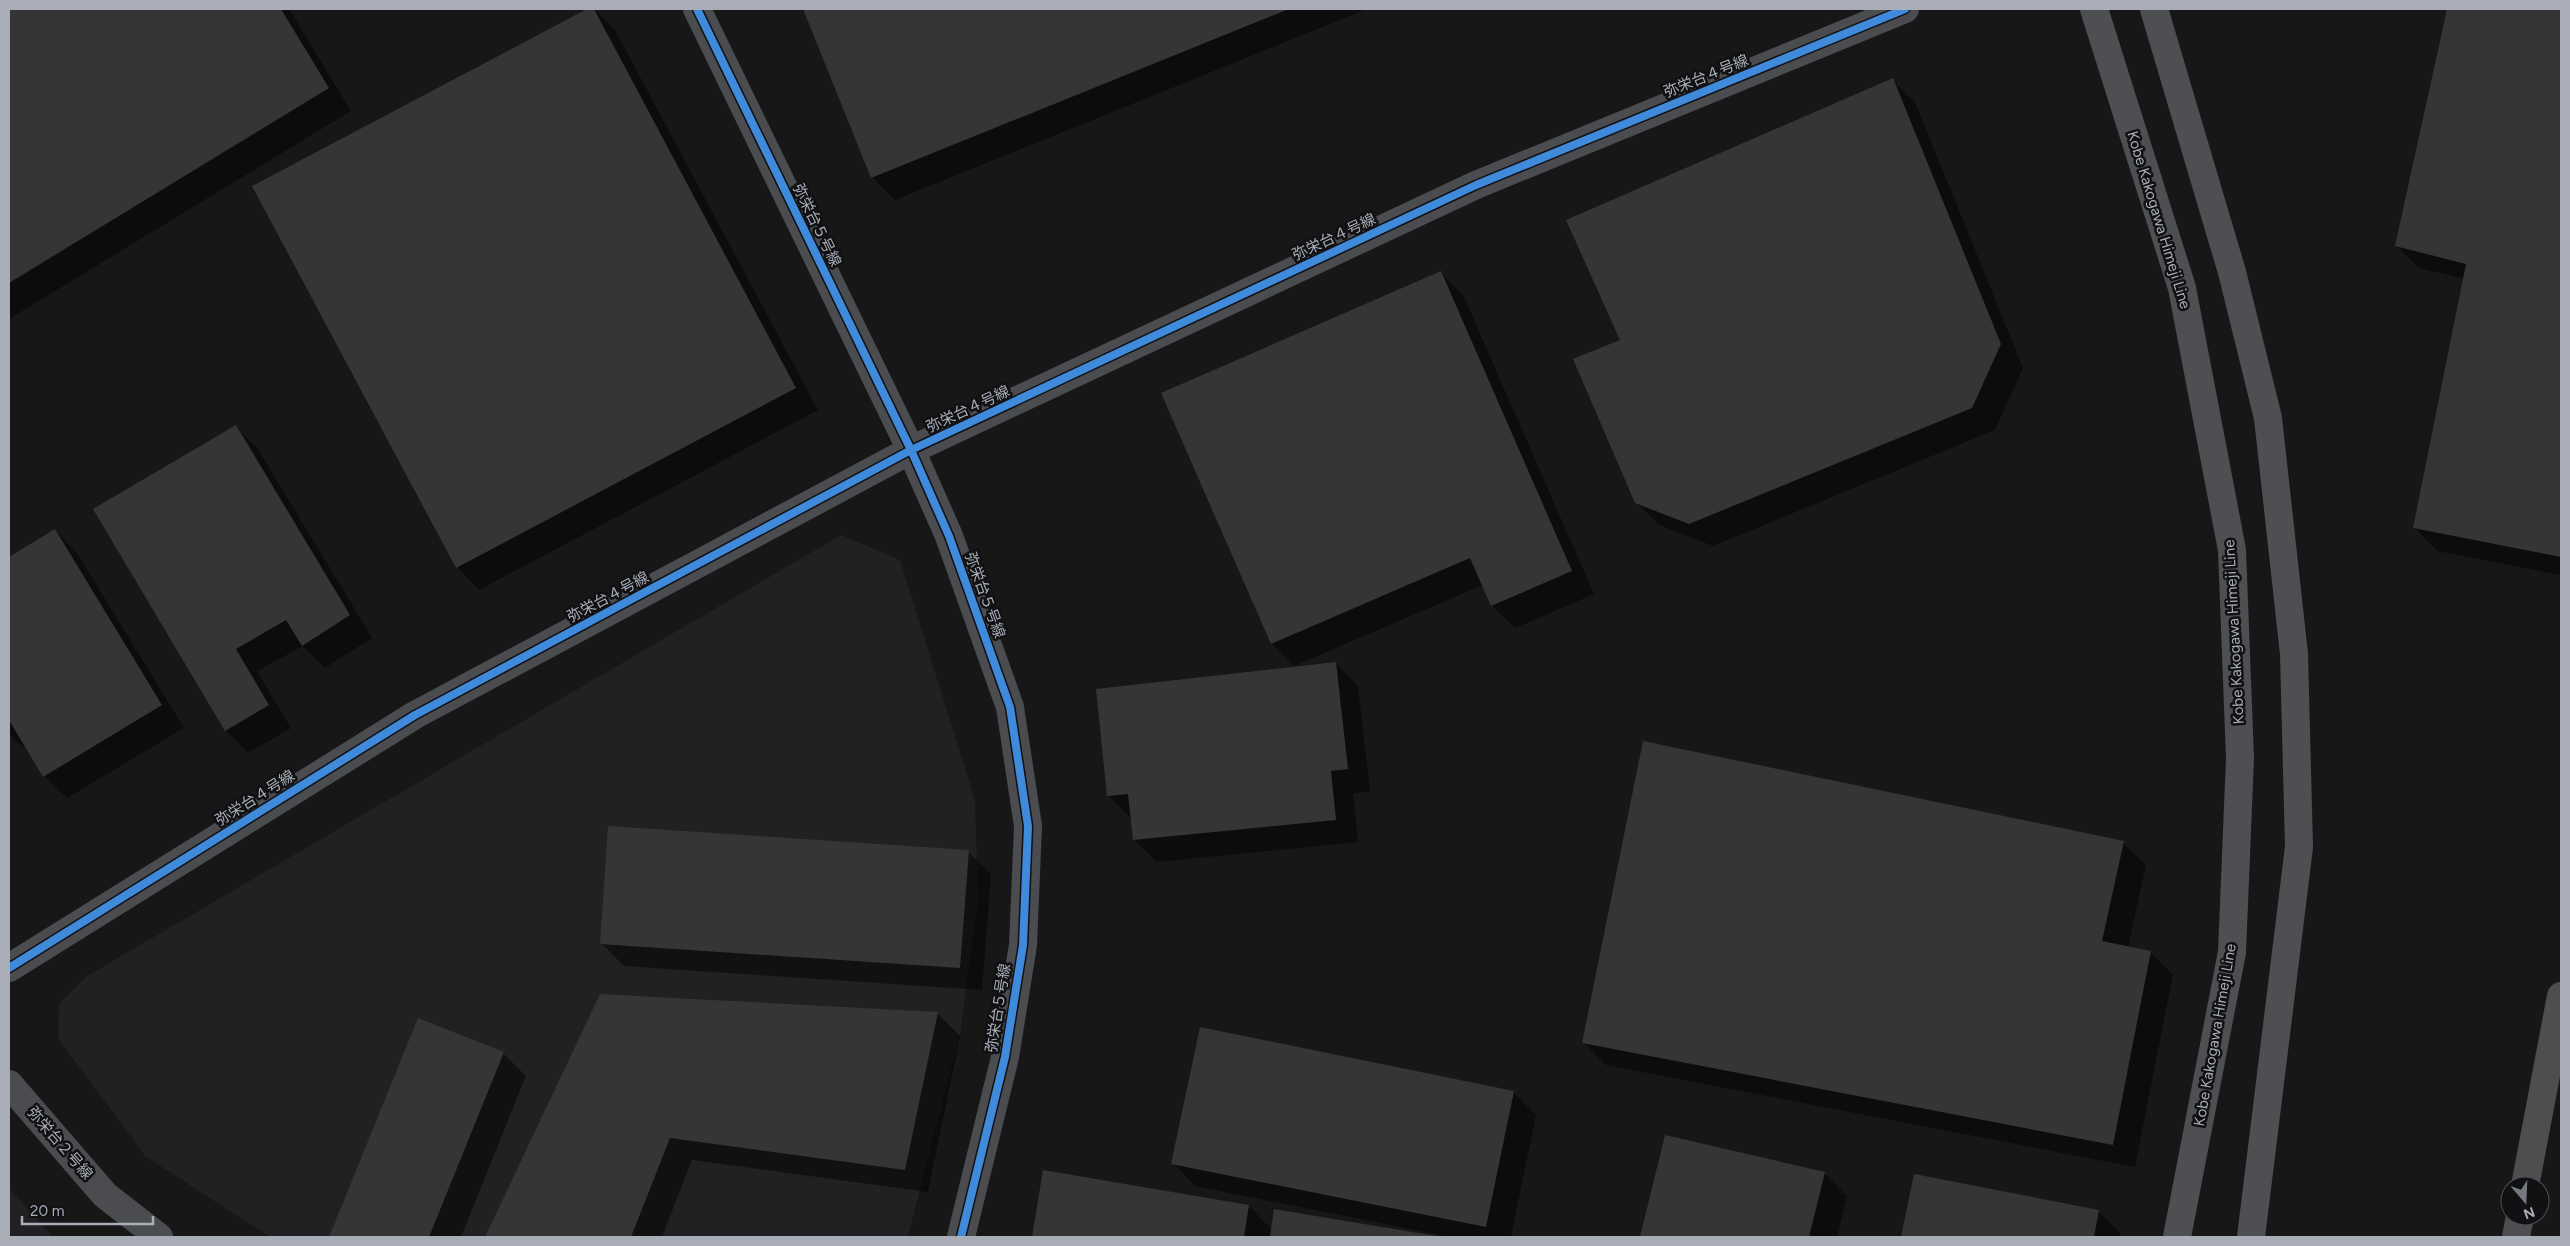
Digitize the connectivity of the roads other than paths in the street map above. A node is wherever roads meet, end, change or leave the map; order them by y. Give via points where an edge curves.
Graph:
1 (697, 9) edge
2 (1904, 9) edge
3 (2094, 9) edge
4 (2154, 9) edge
5 (912, 450) junction
6 (9, 968) edge
7 (2561, 996) edge
8 (9, 1084) edge
9 (2527, 1176) edge
10 (159, 1237) edge
11 (961, 1237) edge
12 (2177, 1237) edge
13 (2251, 1237) edge

1 - 5 street, 弥栄台５号線
2 - 5 street, 弥栄台４号線 via 1476,185
3 - 12 main road, Kobe Kakogawa Himeji Line via 2182,288 2232,550 2240,758 2232,952
4 - 13 main road via 2232,272 2268,418 2294,654 2299,847
5 - 6 street, 弥栄台４号線 via 415,715
5 - 11 street, 弥栄台５号線 via 949,536 1010,707 1028,826 1023,945 1006,1048
7 - 9 highway
8 - 10 street, 弥栄台２号線 via 105,1195

